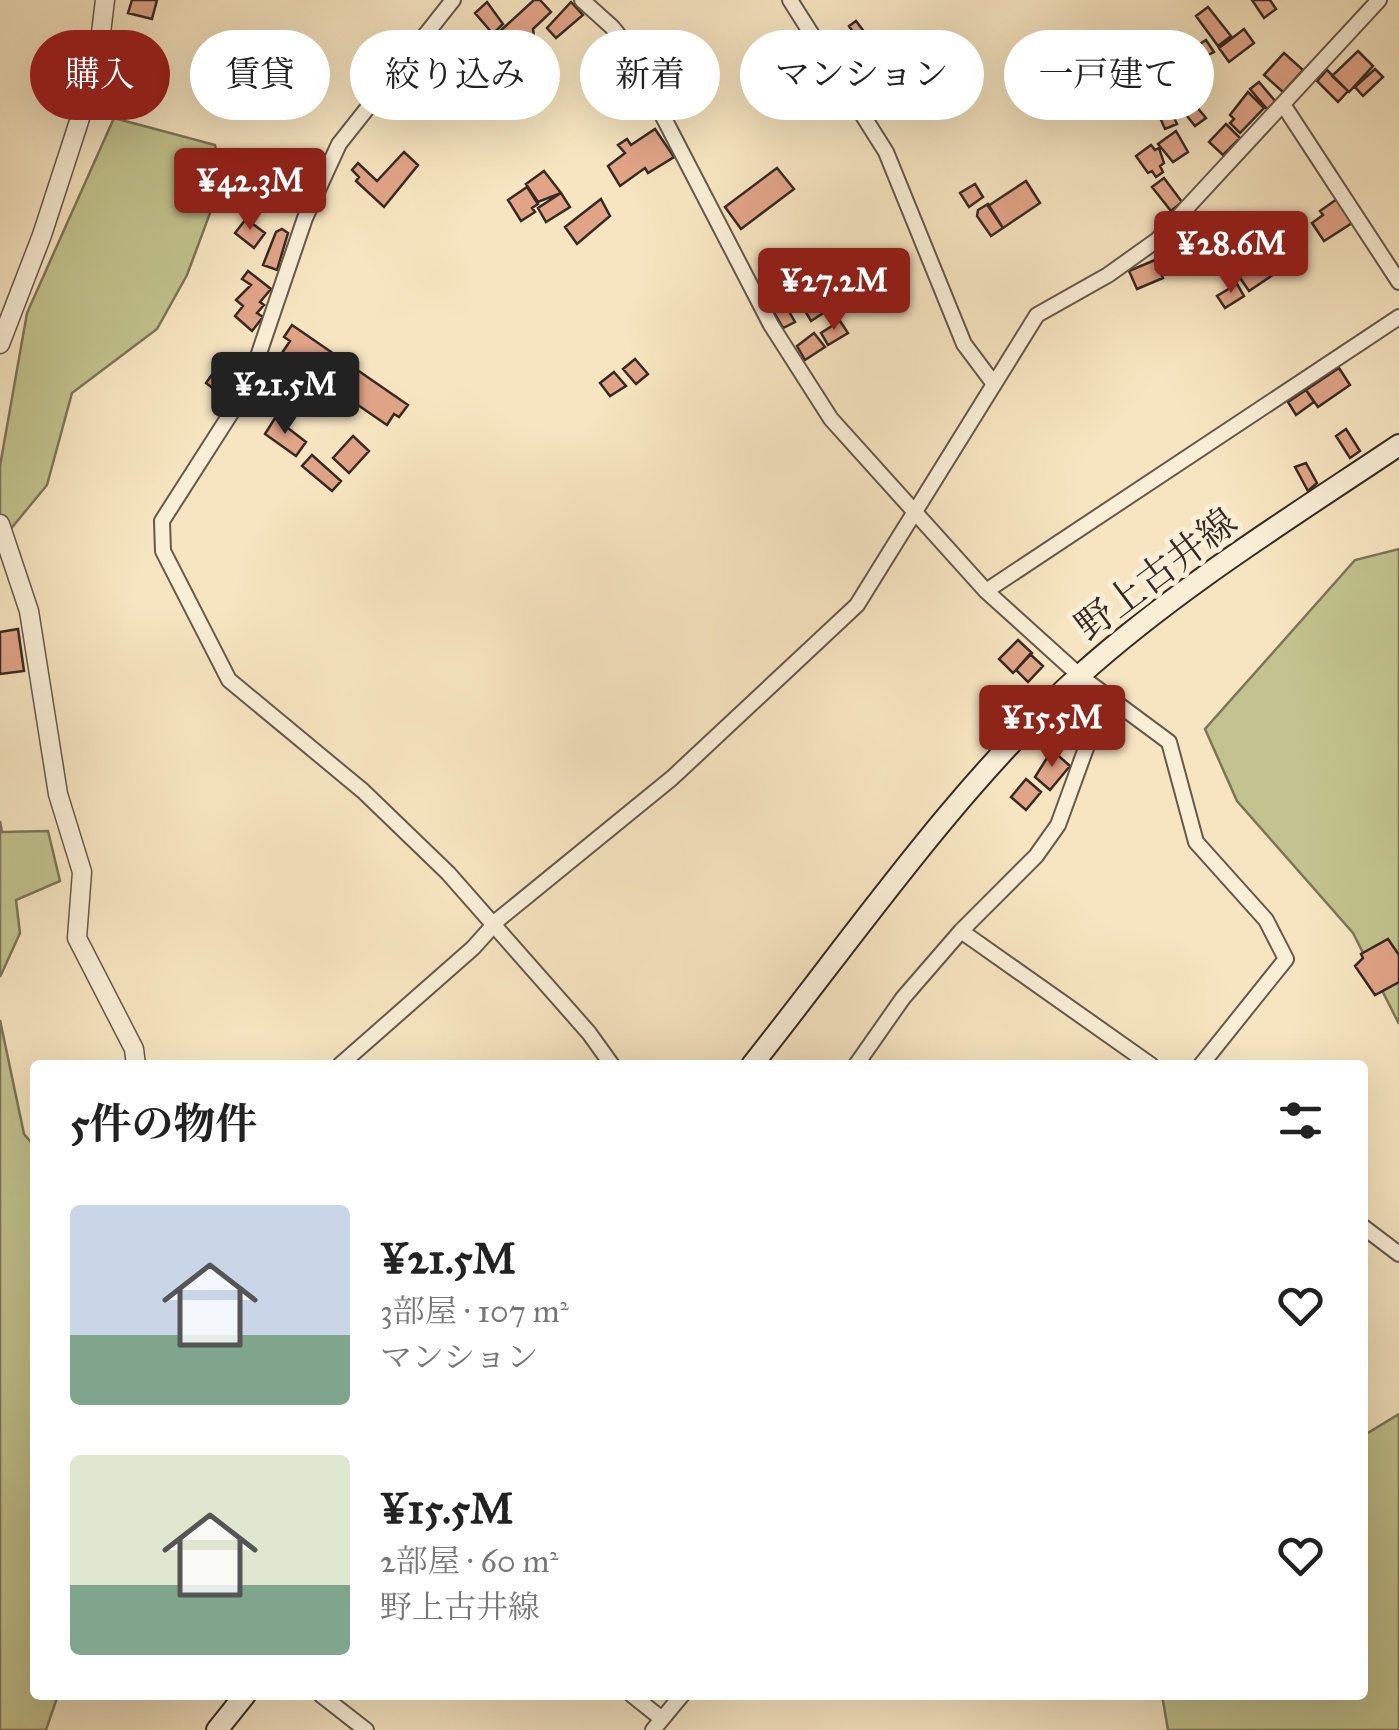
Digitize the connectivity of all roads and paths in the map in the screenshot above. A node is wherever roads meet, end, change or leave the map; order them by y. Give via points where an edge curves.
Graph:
1 (105, 0) edge
2 (453, 0) edge
3 (582, 0) edge
4 (790, 0) edge
5 (1378, 0) edge
6 (1284, 106) junction
7 (1399, 282) edge
8 (1399, 317) edge
9 (0, 344) edge
10 (994, 384) junction
11 (1399, 446) edge
12 (915, 512) junction
13 (0, 524) edge
14 (986, 591) junction
15 (1080, 676) junction
16 (1106, 696) junction
17 (492, 926) junction
18 (961, 930) junction
19 (135, 1060) edge
20 (345, 1060) edge
21 (608, 1060) edge
22 (756, 1060) edge
23 (860, 1060) edge
24 (1144, 1060) edge
25 (1205, 1060) edge
26 (1368, 1231) edge
27 (1399, 1254) edge
28 (241, 1700) edge
29 (327, 1700) edge
30 (636, 1700) edge
31 (678, 1700) edge
32 (658, 1724) edge
33 (217, 1730) edge
34 (366, 1730) edge

1 - 9 street via 97,66
2 - 17 street via 339,144 305,218 253,371 162,521 160,538 229,680 363,791
3 - 12 street via 625,43 771,325 830,419
4 - 10 street via 886,152 964,344
5 - 6 street
6 - 7 street
6 - 10 street via 1157,240 1037,315
8 - 14 street
10 - 12 street
11 - 15 main road, 野上古井線 via 1196,581
12 - 14 street
12 - 17 street via 858,605 802,660
13 - 19 street via 30,611 58,794 82,872 77,938
14 - 15 street
15 - 16 street
15 - 22 main road, 野上古井線 via 945,822
16 - 18 street via 1058,826
16 - 25 street via 1170,742 1196,842 1266,920 1286,960
17 - 20 street
17 - 21 street
18 - 23 street
18 - 24 street
26 - 27 street
28 - 33 main road
29 - 34 street
30 - 32 street
31 - 32 street

